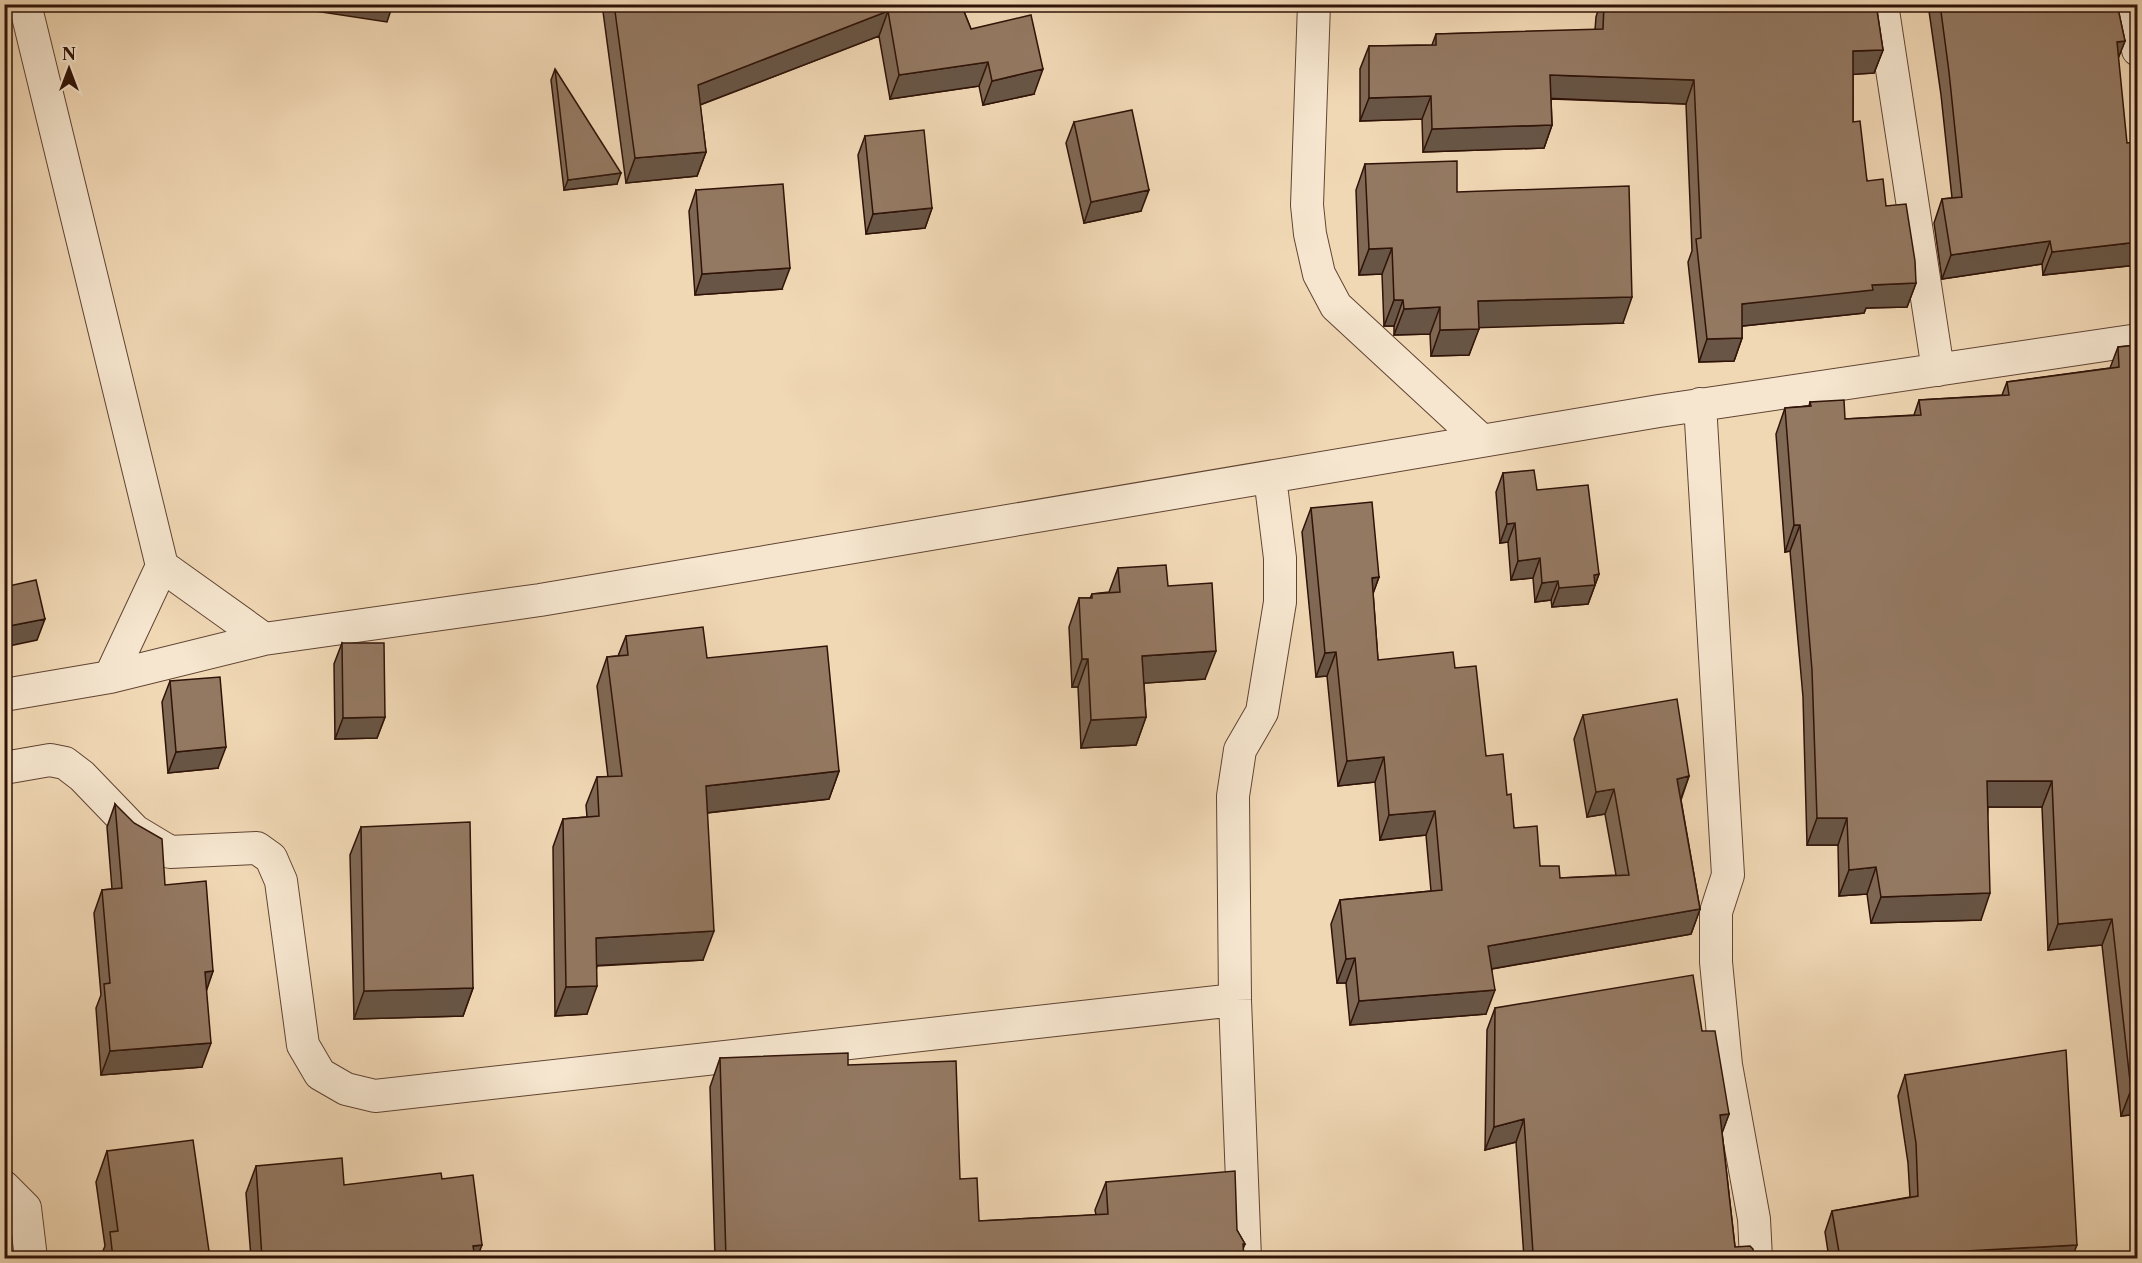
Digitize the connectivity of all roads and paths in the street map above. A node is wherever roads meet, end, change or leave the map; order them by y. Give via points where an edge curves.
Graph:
1 (25, 4) edge
2 (1314, 4) edge
3 (1882, 4) edge
4 (2130, 4) edge
5 (2138, 50) edge
6 (2138, 340) edge
7 (1938, 370) junction
8 (1700, 404) junction
9 (1482, 441) junction
10 (1270, 477) junction
11 (162, 566) junction
12 (264, 639) junction
13 (110, 677) junction
14 (4, 695) edge
15 (4, 768) edge
16 (1234, 1000) junction
17 (4, 1187) edge
18 (30, 1258) edge
19 (1245, 1258) edge
20 (1756, 1258) edge

1 - 11 street
2 - 9 street via 1307,205 1319,274 1336,306
3 - 7 street
4 - 5 street
6 - 7 street
7 - 8 street
8 - 9 street
8 - 20 street via 1728,876 1716,912 1716,962 1726,1065 1754,1219
9 - 10 street
10 - 12 street via 540,600
10 - 16 street via 1280,558 1280,602 1262,712 1240,750 1233,796
11 - 12 street
11 - 13 street
12 - 13 street
13 - 14 street
15 - 16 street via 50,760 65,763 135,831 170,852 257,848 271,858 281,881 303,1045 320,1074 346,1089 375,1096
16 - 19 street
17 - 18 street via 25,1208

